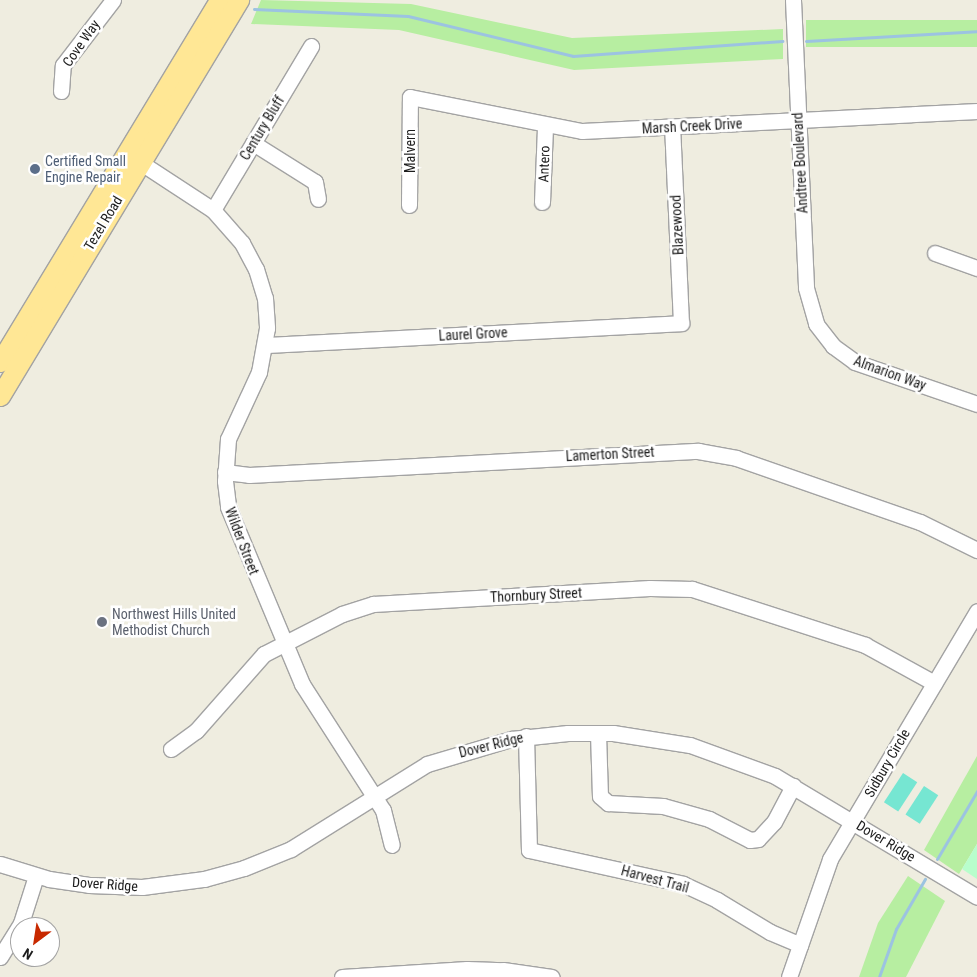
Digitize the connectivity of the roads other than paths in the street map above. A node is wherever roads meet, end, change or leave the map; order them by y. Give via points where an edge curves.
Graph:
1 (113, 0) edge
2 (219, 0) edge
3 (239, 0) edge
4 (793, 0) edge
5 (311, 46) dead end
6 (61, 91) dead end
7 (410, 97) joint
8 (977, 111) edge
9 (798, 121) junction
10 (545, 126) junction
11 (672, 127) junction
12 (253, 143) junction
13 (133, 158) junction
14 (318, 199) dead end
15 (542, 202) dead end
16 (409, 205) dead end
17 (213, 210) junction
18 (935, 253) dead end
19 (977, 268) edge
20 (681, 323) joint
21 (816, 324) joint
22 (265, 345) junction
23 (0, 362) edge
24 (0, 396) edge
25 (977, 404) edge
26 (225, 472) junction
27 (977, 550) edge
28 (977, 612) edge
29 (283, 642) junction
30 (934, 683) junction
31 (598, 733) junction
32 (526, 736) junction
33 (171, 749) dead end
34 (793, 786) junction
35 (373, 796) junction
36 (853, 821) junction
37 (392, 845) dead end
38 (0, 864) edge
39 (36, 876) junction
40 (977, 897) edge
41 (800, 945) junction
42 (0, 957) edge
43 (342, 977) edge
44 (552, 977) edge
45 (789, 977) edge

1 - 6 street, Cove Way via 63,65
2 - 13 main road, Tezel Road
3 - 13 main road, Tezel Road
4 - 9 street, Andtree Boulevard
5 - 12 street, Century Bluff
7 - 10 street, Marsh Creek Drive
7 - 16 street, Malvern
8 - 9 street, Marsh Creek Drive
9 - 11 street, Marsh Creek Drive
9 - 21 street, Andtree Boulevard via 806,288
10 - 11 street, Marsh Creek Drive via 582,131
10 - 15 street, Antero
11 - 20 street, Blazewood
12 - 14 street via 315,182
12 - 17 street, Century Bluff
13 - 17 street, Wilder Street
13 - 23 main road, Tezel Road
13 - 24 main road, Tezel Road
17 - 22 street, Wilder Street via 242,243 256,269 267,313
18 - 19 street
20 - 22 street, Laurel Grove
21 - 25 street, Almarion Way via 832,346 855,362
22 - 26 street, Wilder Street via 256,379 228,439
26 - 27 street, Lamerton Street via 249,474 698,451 736,458 920,522
26 - 29 street, Wilder Street via 231,521
28 - 30 street, Sidbury Circle
29 - 30 street, Thornbury Street via 342,614 373,604 677,587 706,592 865,645
29 - 33 street, Thornbury Street via 251,665 205,721
29 - 35 street, Wilder Street via 302,684
30 - 36 street, Sidbury Circle
31 - 32 street, Dover Ridge
31 - 34 street, Dover Ridge via 646,736 690,745 733,758
31 - 34 street via 600,796 608,803 663,806 709,819 750,840 758,839 774,822
32 - 35 street, Dover Ridge via 469,749 427,764
32 - 41 street, Harvest Trail via 529,850 683,884
34 - 36 street, Dover Ridge
35 - 37 street, Wilder Street via 389,823
35 - 39 street, Dover Ridge via 323,832 291,849 244,868 204,879 142,887 89,885
36 - 40 street, Dover Ridge
36 - 41 street, Sidbury Circle via 830,859
38 - 39 street, Dover Ridge
39 - 42 street via 21,923
41 - 45 street, Sidbury Circle
43 - 44 street via 467,969

